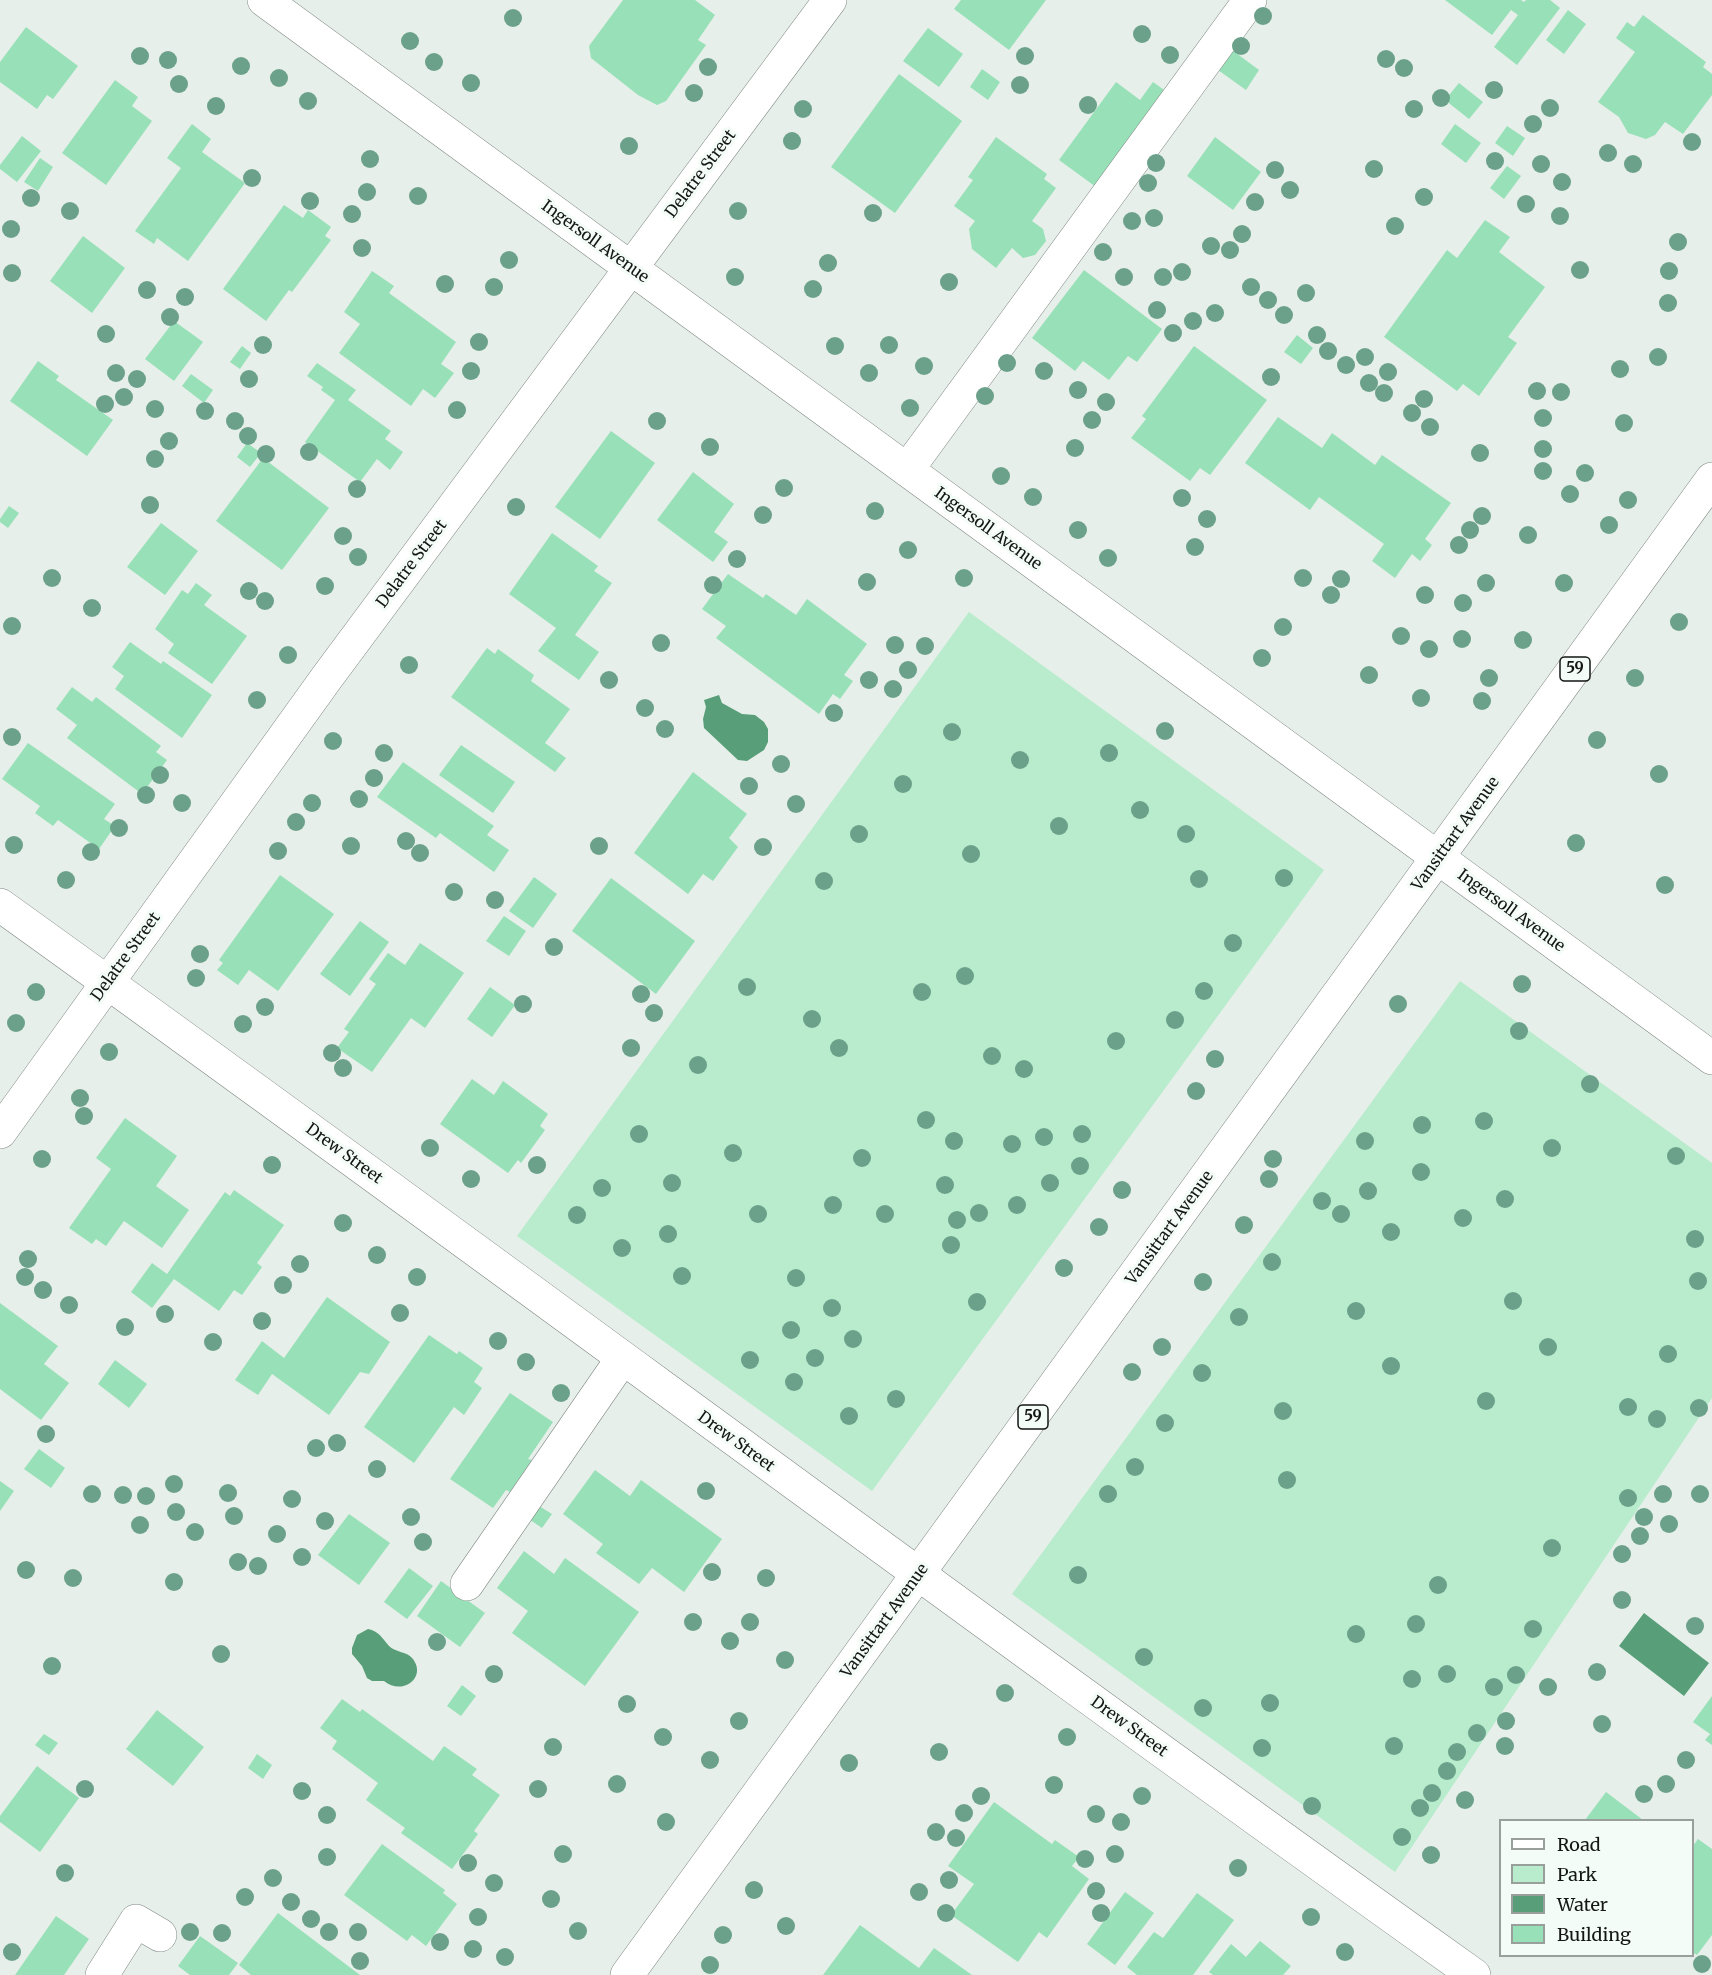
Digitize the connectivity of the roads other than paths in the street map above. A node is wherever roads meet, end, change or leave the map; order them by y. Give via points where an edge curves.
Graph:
1 (264, 0) edge
2 (830, 0) edge
3 (1250, 0) edge
4 (632, 269) junction
5 (907, 470) junction
6 (1712, 479) edge
7 (1438, 858) junction
8 (0, 905) edge
9 (108, 982) junction
10 (1712, 1058) edge
11 (0, 1132) edge
12 (622, 1359) junction
13 (919, 1575) junction
14 (467, 1584) dead end
15 (160, 1935) dead end
16 (102, 1975) edge
17 (627, 1975) edge
18 (1474, 1975) edge

1 - 4 street, Ingersoll Avenue
2 - 4 street, Delatre Street
3 - 5 street
4 - 5 street, Ingersoll Avenue
4 - 9 street, Delatre Street via 321,686
5 - 7 street, Ingersoll Avenue
6 - 7 street, Vansittart Avenue / 59
7 - 10 street, Ingersoll Avenue
7 - 13 street, Vansittart Avenue / 59
8 - 9 street, Drew Street
9 - 11 street, Delatre Street
9 - 12 street, Drew Street
12 - 13 street, Drew Street
12 - 14 street
13 - 17 street, Vansittart Avenue / 59
13 - 18 street, Drew Street
15 - 16 street via 136,1921

